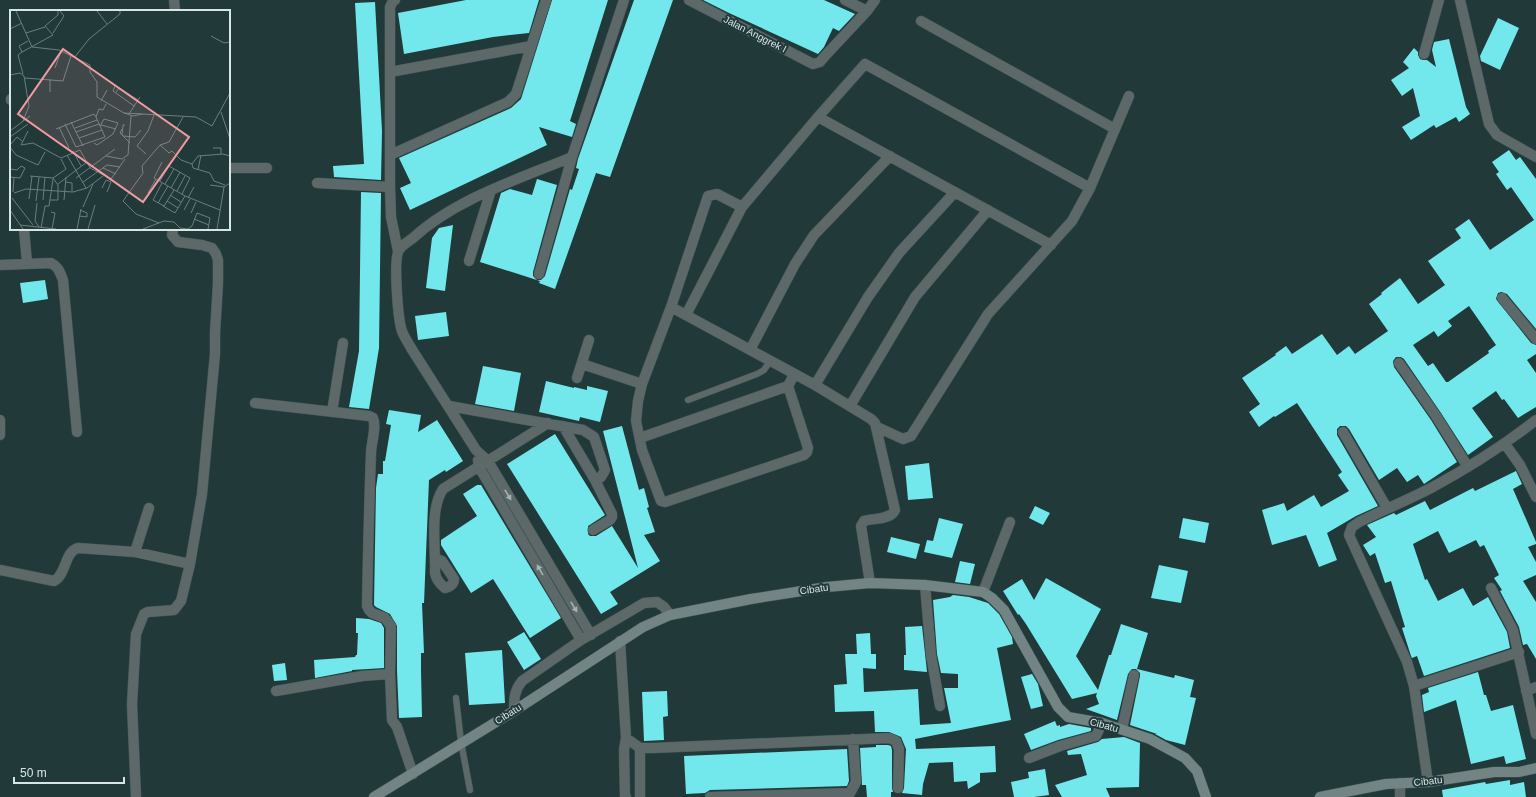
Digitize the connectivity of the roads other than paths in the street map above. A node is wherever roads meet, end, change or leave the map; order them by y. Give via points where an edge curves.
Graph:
1 (174, 0) edge
2 (395, 0) edge
3 (546, 0) edge
4 (624, 0) edge
5 (845, 0) edge
6 (875, 0) edge
7 (1439, 0) edge
8 (1460, 0) edge
9 (695, 1) edge
10 (175, 10) edge
11 (867, 11) junction
12 (921, 21) dead end
13 (531, 46) junction
14 (1424, 54) dead end
15 (390, 72) junction
16 (1129, 96) dead end
17 (818, 116) junction
18 (1116, 129) junction
19 (390, 156) junction
20 (890, 156) junction
21 (572, 157) junction
22 (1536, 157) edge
23 (230, 168) edge
24 (267, 168) dead end
25 (317, 183) dead end
26 (390, 187) junction
27 (1090, 188) junction
28 (491, 190) junction
29 (955, 192) junction
30 (742, 207) junction
31 (988, 210) junction
32 (24, 230) edge
33 (173, 230) edge
34 (1051, 245) junction
35 (398, 251) junction
36 (469, 261) dead end
37 (27, 263) junction
38 (0, 265) edge
39 (539, 274) dead end
40 (1502, 298) dead end
41 (671, 307) junction
42 (686, 315) junction
43 (1536, 339) edge
44 (589, 340) dead end
45 (343, 343) dead end
46 (750, 350) junction
47 (770, 361) junction
48 (1399, 363) dead end
49 (582, 364) junction
50 (794, 375) junction
51 (577, 378) dead end
52 (642, 384) junction
53 (815, 385) junction
54 (788, 386) junction
55 (688, 400) dead end
56 (255, 403) dead end
57 (448, 406) junction
58 (850, 406) junction
59 (332, 412) junction
60 (0, 420) edge
61 (1536, 420) edge
62 (548, 424) junction
63 (563, 426) junction
64 (877, 427) junction
65 (77, 432) dead end
66 (1343, 432) dead end
67 (0, 435) edge
68 (640, 438) junction
69 (1505, 444) junction
70 (476, 450) junction
71 (488, 461) junction
72 (479, 467) junction
73 (1468, 468) junction
74 (595, 480) junction
75 (1536, 497) edge
76 (149, 508) dead end
77 (1387, 508) junction
78 (1010, 522) dead end
79 (593, 530) dead end
80 (135, 552) junction
81 (435, 558) dead end
82 (190, 564) junction
83 (0, 570) edge
84 (870, 583) junction
85 (925, 585) junction
86 (1491, 588) dead end
87 (983, 592) junction
88 (670, 615) junction
89 (591, 634) junction
90 (581, 640) junction
91 (620, 641) junction
92 (1519, 652) junction
93 (390, 674) junction
94 (1134, 675) dead end
95 (1414, 686) junction
96 (1536, 687) edge
97 (276, 691) dead end
98 (1526, 691) junction
99 (456, 698) dead end
100 (940, 706) dead end
101 (514, 711) junction
102 (1102, 723) junction
103 (1122, 729) junction
104 (1536, 734) edge
105 (626, 738) junction
106 (853, 739) junction
107 (462, 742) junction
108 (640, 748) junction
109 (1029, 758) dead end
110 (1536, 768) edge
111 (413, 774) junction
112 (1428, 782) junction
113 (1400, 783) junction
114 (898, 788) dead end
115 (470, 790) dead end
116 (136, 797) edge
117 (374, 797) edge
118 (626, 797) edge
119 (640, 797) edge
120 (710, 797) edge
121 (1206, 797) edge
122 (1320, 797) edge
123 (1400, 797) edge

1 - 10 street
2 - 15 street via 390,7
3 - 13 street
4 - 21 street
5 - 11 street
6 - 11 street
7 - 14 street
8 - 22 street via 1489,124 1497,135
9 - 11 street, Jalan Anggrek I via 814,64 820,62
12 - 18 street
13 - 15 street
13 - 19 street via 516,94 508,102
15 - 19 street
16 - 18 street
17 - 20 street
17 - 27 street via 865,64
17 - 30 street
18 - 27 street
19 - 26 street
20 - 29 street
20 - 46 street via 814,235 795,264
21 - 28 street
21 - 39 street
23 - 24 street
25 - 26 street
26 - 35 street via 391,216
27 - 34 street via 1072,221
28 - 35 street via 440,217 418,232
28 - 36 street
29 - 31 street
29 - 53 street via 899,253 868,297
30 - 41 street via 717,194 708,196
30 - 42 street
31 - 34 street
31 - 58 street via 915,297
32 - 37 street
33 - 82 street via 172,235 178,242 212,248 218,260 214,369 202,494
34 - 64 street via 988,314 911,436 903,439
35 - 57 street via 398,301 402,332
37 - 38 street
37 - 65 street via 51,263 60,271
40 - 43 street
41 - 42 street
41 - 52 street
42 - 46 street
44 - 49 street
45 - 59 street
46 - 47 street
47 - 50 street
47 - 55 lane via 764,370 757,374
48 - 73 street
49 - 51 street
49 - 52 street
50 - 53 street
50 - 54 street
52 - 68 street via 636,421
53 - 58 street
54 - 68 street
54 - 68 street via 808,448 804,455 665,502 659,497
56 - 59 street
57 - 62 street
57 - 70 street
58 - 64 street via 871,419
59 - 93 street via 369,416 375,422 371,450 367,606 372,613 385,618 391,626
60 - 67 street
61 - 69 street
62 - 63 street
62 - 71 street
63 - 74 street
63 - 74 street via 583,430 594,437 605,470 601,478
64 - 84 street via 895,510 888,516 864,521 861,526
66 - 77 street
69 - 73 street
69 - 75 street via 1520,465
70 - 71 street
70 - 72 street
71 - 72 street
71 -> 89 street
72 - 81 street via 443,489 438,497 435,510
90 -> 72 street
73 - 77 street via 1430,489
74 - 79 street via 612,517
76 - 80 street
77 - 95 street via 1352,527 1349,535 1407,662
78 - 87 street
80 - 82 street
80 - 83 street via 75,549 71,552 61,576 54,581
82 - 116 street via 178,606 174,610 144,614 136,634 132,704
84 - 85 street, Cibatu
84 - 88 street, Cibatu via 751,599
85 - 87 street, Cibatu
85 - 100 street via 931,655
86 - 92 street via 1513,630
87 - 102 street, Cibatu via 1004,610 1058,707 1068,717
88 - 89 street via 657,602 644,603
88 - 91 street, Cibatu
89 - 90 street
90 - 101 street via 516,688
91 - 101 street, Cibatu
91 - 105 street
92 - 95 street
92 - 98 street
93 - 97 street via 362,676
93 - 111 street via 392,720 397,727
94 - 103 street
95 - 112 street
96 - 98 street
98 - 104 street
99 - 107 lane
101 - 107 street, Cibatu
102 - 103 street, Cibatu
102 - 109 street via 1096,736
103 - 121 street, Cibatu via 1150,739 1185,758 1197,771
105 - 108 street
105 - 118 street
106 - 108 street
106 - 114 street via 889,738 896,741 899,749
106 - 120 street via 856,782 850,793
107 - 111 street, Cibatu
107 - 115 lane
108 - 119 street
110 - 112 street, Cibatu
111 - 117 street, Cibatu
112 - 113 street, Cibatu
113 - 122 street, Cibatu
113 - 123 street

